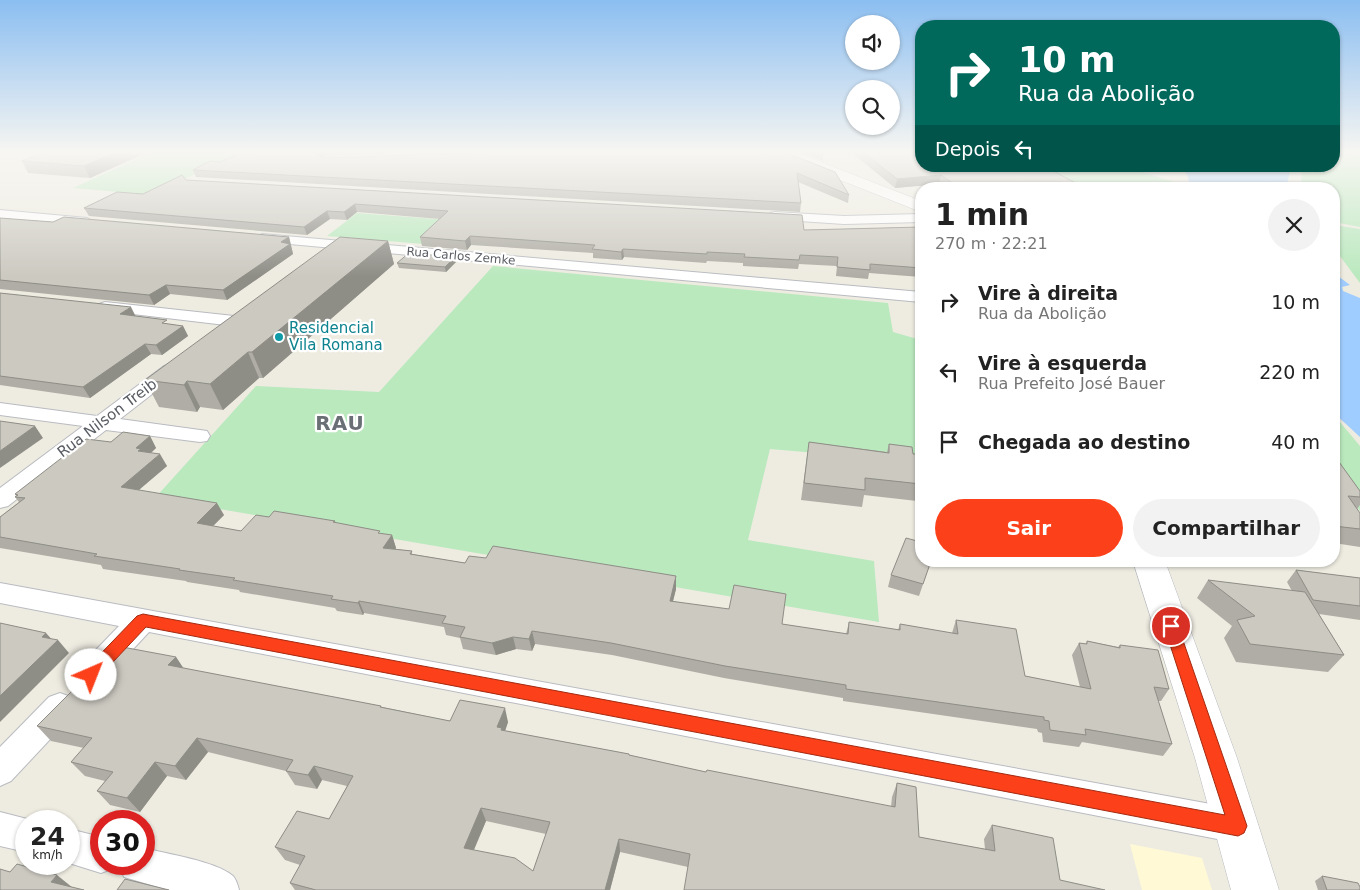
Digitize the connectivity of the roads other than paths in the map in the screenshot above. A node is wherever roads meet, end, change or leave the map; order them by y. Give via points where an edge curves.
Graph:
1 (887, 194) edge
2 (915, 205) edge
3 (0, 214) edge
4 (765, 215) edge
5 (915, 218) edge
6 (98, 223) edge
7 (245, 236) edge
8 (333, 244) junction
9 (310, 262) edge
10 (915, 296) edge
11 (87, 305) edge
12 (250, 309) edge
13 (234, 320) junction
14 (211, 339) edge
15 (188, 357) edge
16 (0, 409) edge
17 (102, 423) junction
18 (200, 436) dead end
19 (0, 500) edge
20 (1151, 567) edge
21 (0, 593) edge
22 (143, 620) junction
23 (0, 770) edge
24 (1238, 826) junction
25 (0, 829) edge
26 (15, 833) edge
27 (155, 868) edge
28 (221, 890) edge
29 (1255, 890) edge

1 - 2 street
3 - 6 street
4 - 5 street via 844,220
7 - 8 street, Rua Carlos Zemke
8 - 9 street
8 - 10 street, Rua Carlos Zemke
11 - 13 street
12 - 13 street
13 - 14 street
15 - 17 street, Rua Nilson Treib
16 - 17 street
17 - 18 street
17 - 19 street, Rua Nilson Treib
20 - 24 street
21 - 22 street
22 - 23 street
22 - 24 street
24 - 29 street
25 - 26 street
27 - 28 street via 210,882

